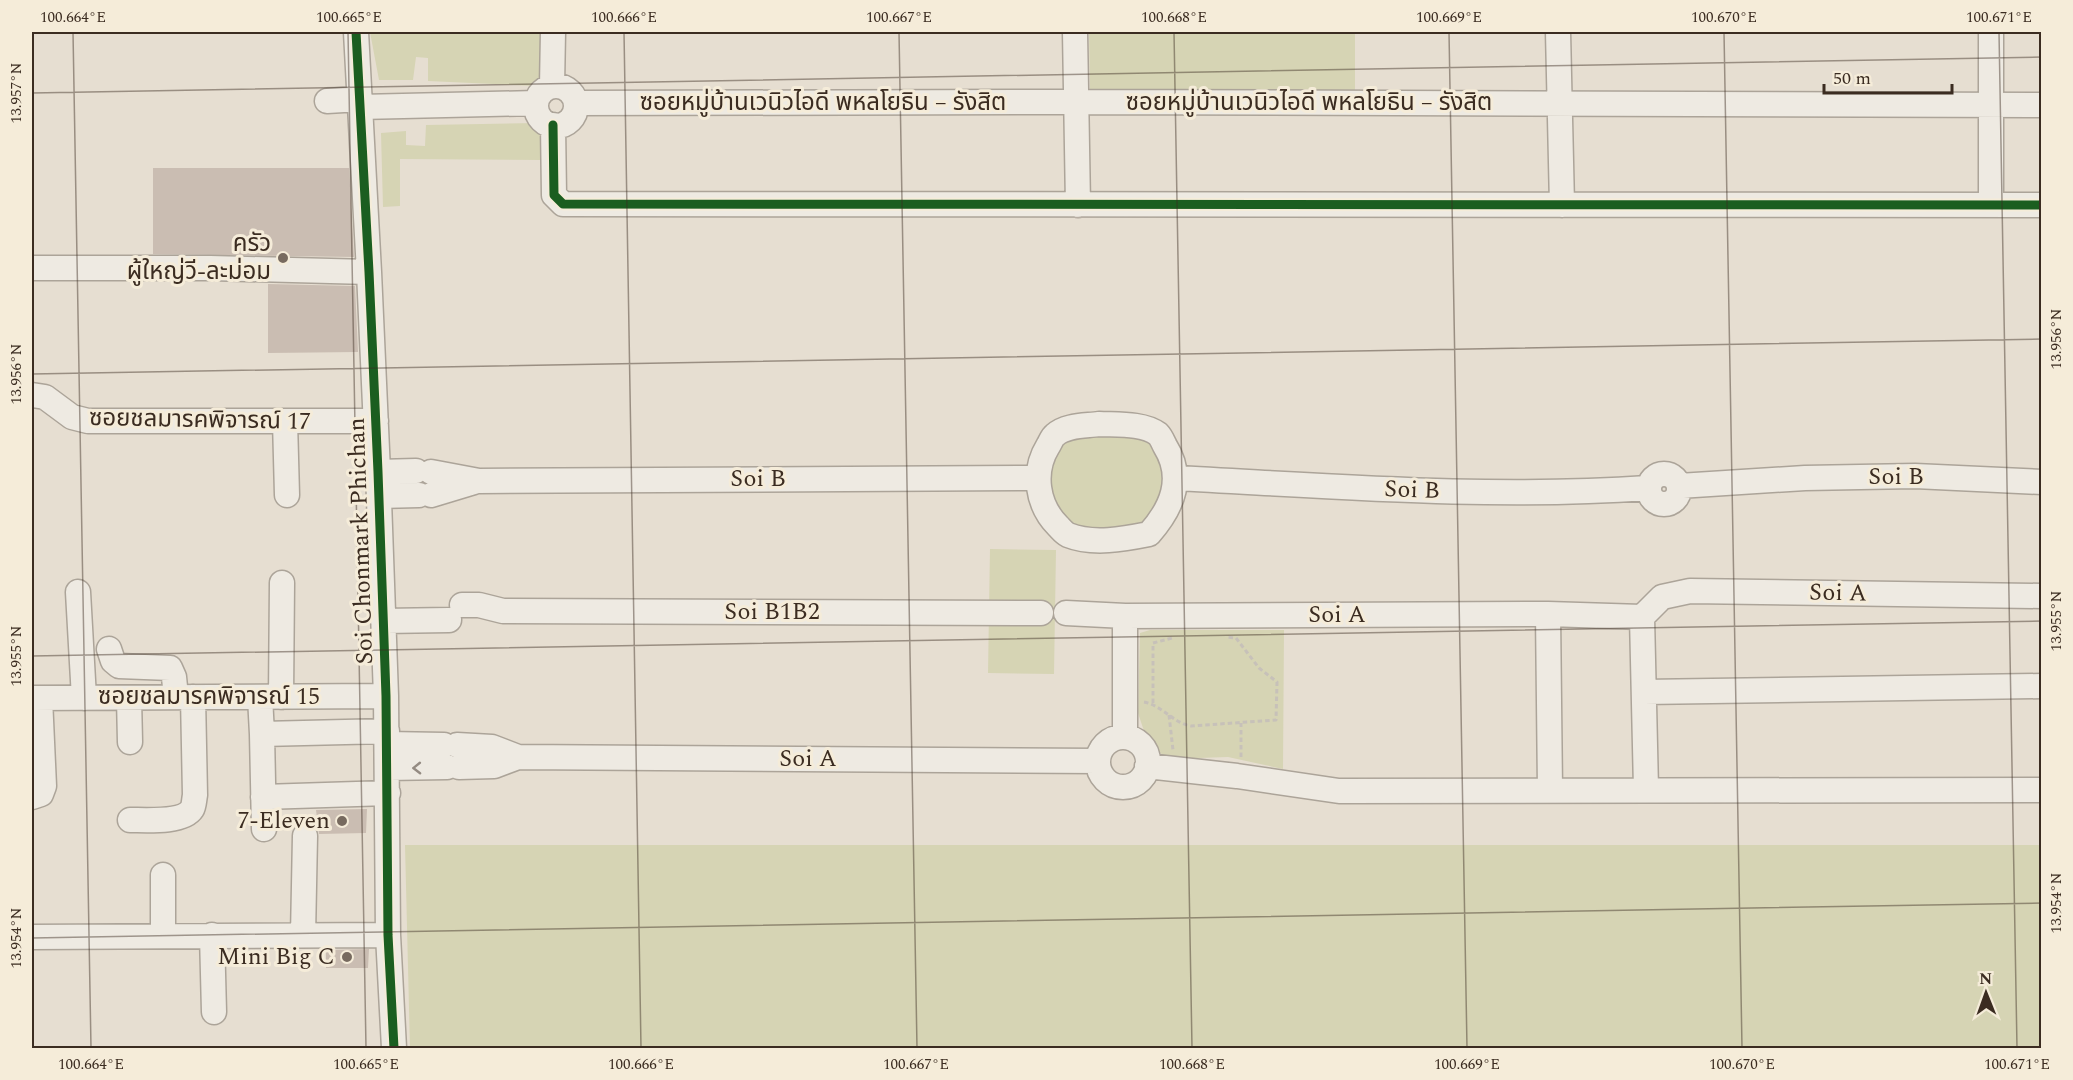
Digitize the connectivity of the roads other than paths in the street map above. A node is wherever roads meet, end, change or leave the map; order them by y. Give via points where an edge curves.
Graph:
1 (356, 32) edge
2 (553, 32) edge
3 (1075, 32) edge
4 (1558, 32) edge
5 (1991, 32) edge
6 (552, 86) junction
7 (327, 101) dead end
8 (1076, 102) junction
9 (360, 103) junction
10 (576, 103) junction
11 (536, 104) junction
12 (1560, 104) junction
13 (1991, 105) junction
14 (2042, 105) edge
15 (553, 125) junction
16 (1078, 205) junction
17 (1562, 205) junction
18 (1991, 206) junction
19 (2042, 206) edge
20 (32, 268) edge
21 (369, 272) junction
22 (32, 395) edge
23 (285, 421) junction
24 (376, 421) junction
25 (378, 472) junction
26 (1038, 478) junction
27 (1175, 478) junction
28 (2042, 482) edge
29 (424, 483) junction
30 (287, 495) dead end
31 (379, 496) junction
32 (282, 583) dead end
33 (78, 592) dead end
34 (2042, 596) edge
35 (383, 613) junction
36 (1041, 613) dead end
37 (1066, 613) dead end
38 (1548, 614) junction
39 (1125, 616) junction
40 (1642, 617) junction
41 (109, 649) dead end
42 (2042, 686) edge
43 (1644, 692) junction
44 (386, 696) junction
45 (271, 697) junction
46 (36, 698) edge
47 (84, 698) junction
48 (129, 698) junction
49 (184, 698) junction
50 (262, 734) junction
51 (1125, 737) junction
52 (387, 738) junction
53 (130, 742) dead end
54 (452, 756) junction
55 (1098, 761) junction
56 (1147, 766) junction
57 (387, 768) junction
58 (1550, 789) junction
59 (1646, 789) junction
60 (2042, 790) edge
61 (388, 793) junction
62 (263, 797) junction
63 (32, 798) edge
64 (130, 820) dead end
65 (264, 830) dead end
66 (305, 836) dead end
67 (164, 875) dead end
68 (212, 935) junction
69 (303, 935) junction
70 (388, 935) junction
71 (163, 936) junction
72 (32, 937) edge
73 (214, 1012) dead end
74 (394, 1048) edge

1 - 9 street, Soi Chonmark Phichan
2 - 6 street
3 - 8 street
4 - 12 street
5 - 13 street
6 - 10 street via 565,88
6 - 11 street via 541,92
7 - 9 street
8 - 10 street, ซอยหมู่บ้านเวนิวไอดี พหลโยธิน – รังสิต
8 - 12 street, ซอยหมู่บ้านเวนิวไอดี พหลโยธิน – รังสิต
8 - 16 street
9 - 11 street
9 - 21 street, Soi Chonmark Phichan
10 - 15 street via 568,121
11 - 15 street via 539,116
12 - 13 street, ซอยหมู่บ้านเวนิวไอดี พหลโยธิน – รังสิต
12 - 17 street
13 - 14 street, ซอยหมู่บ้านเวนิวไอดี พหลโยธิน – รังสิต
13 - 18 street
15 - 16 street via 554,195 563,204
16 - 17 street
17 - 18 street
18 - 19 street
20 - 21 street
21 - 24 street, Soi Chonmark Phichan
22 - 23 street, ซอยชลมารคพิจารณ์ 17 via 45,397 72,417 88,421
23 - 24 street, ซอยชลมารคพิจารณ์ 17
23 - 30 street
24 - 25 street, Soi Chonmark Phichan
25 - 29 street, Soi B
25 - 31 street, Soi Chonmark Phichan
26 - 27 street via 1042,455 1054,435 1073,427 1099,424 1143,428 1159,435 1171,455
26 - 27 street via 1041,499 1051,519 1066,534 1109,540 1149,534 1163,519 1172,499
26 - 29 street, Soi B
27 - 28 street, Soi B via 1534,493 1648,488 1655,476 1665,473 1674,477 1679,486 1915,476
29 - 31 street, Soi B
31 - 35 street, Soi Chonmark Phichan
32 - 45 street
33 - 47 street
34 - 40 street, Soi A via 1690,591 1662,597
35 - 36 street, Soi B1B2 via 455,613 479,605 503,611
35 - 44 street, Soi Chonmark Phichan
37 - 39 street, Soi A
38 - 39 street, Soi A
38 - 40 street, Soi A
38 - 58 street
39 - 51 street
40 - 43 street
41 - 49 street via 118,666 170,668
42 - 43 street
43 - 59 street
44 - 45 street, ซอยชลมารคพิจารณ์ 15
44 - 52 street, Soi Chonmark Phichan
45 - 49 street, ซอยชลมารคพิจารณ์ 15
45 - 50 street
46 - 47 street, ซอยชลมารคพิจารณ์ 15
46 - 63 street via 44,786 41,794
47 - 48 street, ซอยชลมารคพิจารณ์ 15
48 - 49 street, ซอยชลมารคพิจารณ์ 15
48 - 53 street
49 - 64 street via 195,795 193,808 175,819
50 - 52 street, Soi A
50 - 62 street
51 - 55 street via 1109,741
51 - 56 street via 1145,750
52 - 54 street, Soi A
52 - 57 street, Soi Chonmark Phichan
54 - 55 street, Soi A via 492,747 518,757
54 -> 57 street, Soi A
55 - 56 street via 1102,776 1124,787 1139,780
56 - 58 street via 1339,791
57 - 61 street, Soi Chonmark Phichan
58 - 59 street
59 - 60 street
61 - 62 street
61 - 70 street, Soi Chonmark Phichan
62 - 65 street
66 - 69 street
67 - 71 street
68 - 69 street
68 - 71 street
68 - 73 street
69 - 70 street
70 - 74 street, Soi Chonmark Phichan
71 - 72 street

